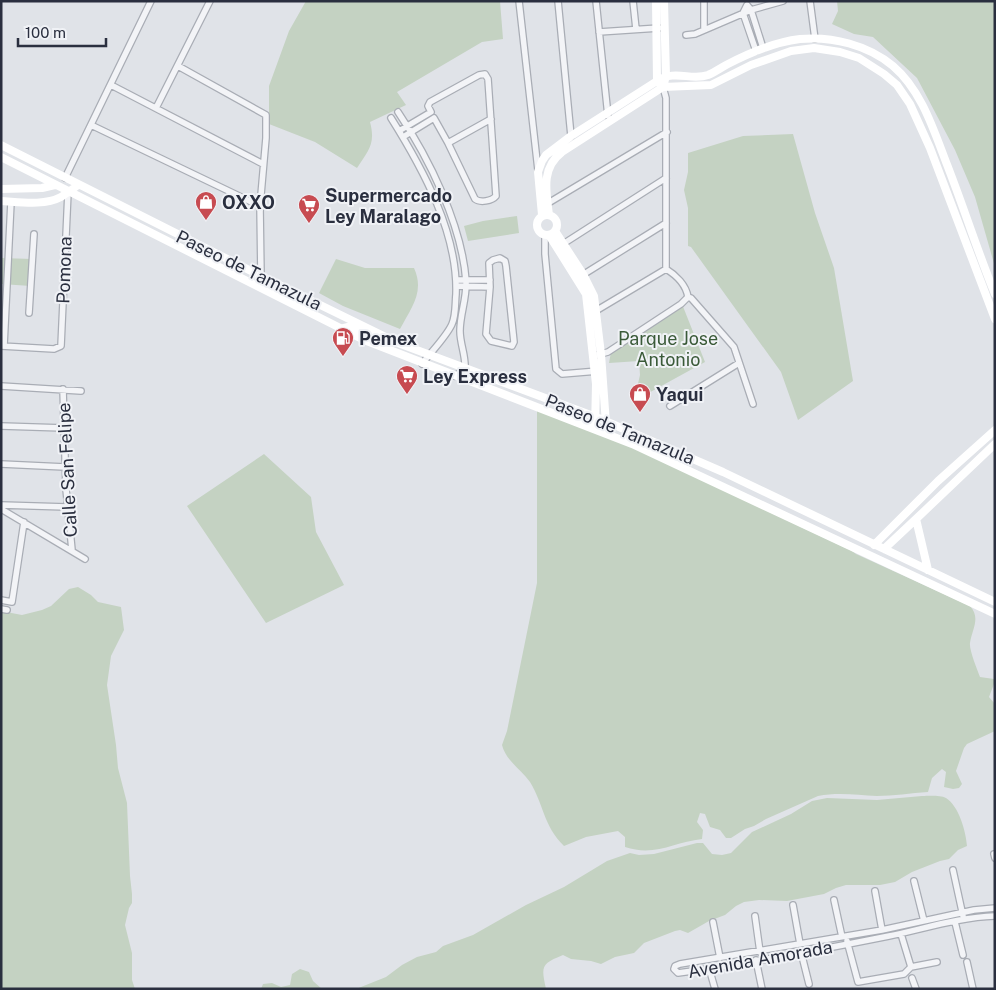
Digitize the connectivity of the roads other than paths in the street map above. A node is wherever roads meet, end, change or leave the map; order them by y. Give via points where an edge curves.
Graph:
1 (151, 1) edge
2 (210, 1) edge
3 (519, 1) edge
4 (558, 1) edge
5 (596, 1) edge
6 (634, 1) edge
7 (656, 1) edge
8 (664, 1) edge
9 (704, 1) edge
10 (783, 1) edge
11 (810, 1) edge
12 (748, 5) edge
13 (743, 14) junction
14 (661, 27) junction
15 (636, 29) junction
16 (704, 30) junction
17 (599, 32) junction
18 (686, 34) dead end
19 (815, 39) junction
20 (816, 48) junction
21 (760, 50) junction
22 (726, 65) junction
23 (178, 66) junction
24 (732, 74) junction
25 (666, 76) junction
26 (660, 84) junction
27 (111, 85) junction
28 (156, 108) junction
29 (398, 112) dead end
30 (608, 113) junction
31 (433, 115) junction
32 (391, 118) dead end
33 (491, 119) junction
34 (609, 122) junction
35 (91, 125) junction
36 (408, 126) junction
37 (933, 129) junction
38 (399, 131) junction
39 (412, 132) junction
40 (667, 132) junction
41 (924, 134) junction
42 (571, 136) junction
43 (403, 137) junction
44 (448, 143) junction
45 (1, 145) edge
46 (1, 158) edge
47 (264, 164) junction
48 (538, 172) junction
49 (65, 178) junction
50 (666, 178) junction
51 (78, 185) junction
52 (55, 186) junction
53 (1, 190) edge
54 (68, 192) junction
55 (1, 201) edge
56 (11, 202) junction
57 (260, 206) junction
58 (545, 210) junction
59 (666, 223) junction
60 (454, 226) junction
61 (446, 229) junction
62 (34, 234) dead end
63 (550, 234) junction
64 (563, 244) junction
65 (460, 245) junction
66 (451, 248) junction
67 (233, 262) junction
68 (666, 269) junction
69 (229, 272) junction
70 (261, 276) junction
71 (580, 276) junction
72 (456, 283) junction
73 (466, 283) junction
74 (490, 284) junction
75 (995, 294) edge
76 (688, 297) junction
77 (992, 301) edge
78 (455, 309) junction
79 (463, 310) junction
80 (593, 312) junction
81 (29, 313) dead end
82 (995, 319) edge
83 (340, 329) junction
84 (448, 330) junction
85 (374, 332) junction
86 (460, 333) junction
87 (2, 346) edge
88 (428, 354) junction
89 (597, 355) junction
90 (739, 363) junction
91 (422, 364) junction
92 (465, 369) junction
93 (598, 371) junction
94 (455, 376) junction
95 (1, 386) edge
96 (63, 389) junction
97 (82, 390) dead end
98 (753, 404) dead end
99 (670, 406) dead end
100 (596, 417) junction
101 (606, 422) junction
102 (1, 426) edge
103 (64, 428) junction
104 (595, 430) junction
105 (995, 430) edge
106 (605, 434) junction
107 (995, 444) edge
108 (967, 454) junction
109 (1, 464) edge
110 (974, 464) junction
111 (65, 467) junction
112 (1, 504) edge
113 (67, 506) junction
114 (1, 509) edge
115 (916, 519) junction
116 (24, 522) junction
117 (874, 545) junction
118 (884, 549) junction
119 (72, 550) junction
120 (85, 559) dead end
121 (928, 570) junction
122 (1, 600) edge
123 (995, 602) edge
124 (995, 614) edge
125 (953, 870) dead end
126 (914, 881) dead end
127 (875, 891) dead end
128 (834, 900) dead end
129 (793, 905) dead end
130 (995, 908) edge
131 (962, 912) junction
132 (755, 916) dead end
133 (995, 916) edge
134 (964, 920) junction
135 (924, 921) junction
136 (713, 922) dead end
137 (955, 922) junction
138 (882, 930) junction
139 (900, 934) junction
140 (844, 936) junction
141 (848, 943) junction
142 (800, 944) junction
143 (760, 952) junction
144 (801, 952) junction
145 (963, 955) dead end
146 (730, 956) junction
147 (720, 958) junction
148 (756, 960) junction
149 (937, 962) dead end
150 (967, 962) dead end
151 (731, 965) junction
152 (911, 967) junction
153 (709, 968) junction
154 (912, 978) dead end
155 (809, 984) dead end
156 (715, 989) edge
157 (762, 989) edge
158 (916, 989) edge
159 (973, 989) edge

1 - 27 street
2 - 23 street
3 - 48 street
4 - 42 street
5 - 17 street
6 - 15 street
7 - 14 street
8 - 14 street
9 - 16 street
10 - 12 street
11 - 19 street
12 - 13 street
12 - 21 street
13 - 16 street
13 - 21 street
14 - 15 street
14 - 25 street
14 - 26 street
15 - 17 street
16 - 18 street
17 - 30 street
19 - 20 street
19 - 21 street via 783,42
19 - 37 street via 848,43 893,66 919,97
20 - 24 street via 791,51
20 - 41 street via 859,58 884,74 897,85 910,104
21 - 22 street
22 - 24 street
22 - 25 street via 709,74
23 - 28 street
23 - 47 street via 266,115
24 - 26 street via 711,85
25 - 26 street
26 - 30 street
26 - 34 street
26 - 40 street via 666,98
27 - 28 street
27 - 35 street
28 - 47 street
29 - 36 street
30 - 34 street
30 - 42 street
31 - 33 street via 428,106 430,102 485,74
31 - 36 street
31 - 39 street
31 - 44 street
32 - 38 street
33 - 44 street
33 - 44 street via 497,190 494,198 475,199
34 - 58 street via 553,159 546,176
35 - 49 street
35 - 57 street
36 - 38 street
36 - 39 street
37 - 41 street
37 - 75 street
38 - 43 street
39 - 43 street
39 - 60 street
40 - 50 street
40 - 58 street
41 - 77 street
42 - 48 street via 546,155
43 - 61 street via 423,173
45 - 49 street, Paseo de Tamazula
46 - 52 street, Paseo de Tamazula
47 - 57 street
48 - 58 street
49 - 51 street, Paseo de Tamazula
49 - 52 street
50 - 59 street
50 - 64 street
51 - 54 street
51 - 67 street, Paseo de Tamazula
52 - 53 street
52 - 54 street, Paseo de Tamazula
54 - 56 street via 47,201
54 - 69 street, Paseo de Tamazula
54 - 87 street, Pomona via 59,348
55 - 56 street
56 - 87 street
57 - 70 street
58 - 63 street via 557,221
58 - 63 street via 536,226 539,232
59 - 68 street
59 - 71 street
60 - 61 street via 451,231
60 - 65 street
61 - 66 street
62 - 81 street
63 - 64 street
63 - 71 street
63 - 93 street via 545,254 556,369 562,374
64 - 71 street
65 - 66 street
65 - 73 street
66 - 72 street
67 - 69 street
67 - 70 street, Paseo de Tamazula
68 - 76 street via 685,287
68 - 80 street
69 - 83 street, Paseo de Tamazula
70 - 85 street, Paseo de Tamazula
71 - 80 street via 594,296
72 - 73 street
72 - 78 street
73 - 74 street
73 - 79 street
74 - 74 street via 486,334 491,341 512,346 506,266 502,258 489,263
76 - 89 street via 608,352
76 - 90 street via 733,345
77 - 82 street
78 - 79 street
78 - 84 street via 452,326
79 - 86 street
80 - 89 street
83 - 85 street via 348,327
83 - 91 street, Paseo de Tamazula
84 - 86 street
84 - 88 street
85 - 88 street, Paseo de Tamazula
86 - 92 street
88 - 91 street
88 - 92 street, Paseo de Tamazula
89 - 93 street
90 - 98 street
90 - 99 street
91 - 94 street, Paseo de Tamazula
92 - 94 street
92 - 100 street, Paseo de Tamazula
93 - 100 street
93 - 101 street
94 - 104 street, Paseo de Tamazula
95 - 96 street
96 - 97 street
96 - 103 street, Calle San Felipe
100 - 101 street, Paseo de Tamazula
100 - 104 street
101 - 106 street
101 - 117 street, Paseo de Tamazula via 723,472
102 - 103 street
103 - 111 street, Calle San Felipe
104 - 106 street, Paseo de Tamazula
105 - 108 street
106 - 124 street, Paseo de Tamazula
107 - 110 street
108 - 110 street
108 - 117 street
109 - 111 street
110 - 115 street
111 - 113 street, Calle San Felipe
112 - 113 street
113 - 119 street, Calle San Felipe
114 - 116 street
115 - 118 street
115 - 121 street
116 - 119 street
116 - 122 street via 12,602
117 - 118 street, Paseo de Tamazula
118 - 121 street, Paseo de Tamazula
119 - 120 street
121 - 123 street, Paseo de Tamazula
125 - 131 street
126 - 135 street
127 - 138 street
128 - 140 street
129 - 142 street
130 - 131 street, Avenida Amorada
131 - 134 street
131 - 135 street, Avenida Amorada
132 - 143 street
133 - 134 street, Avenida Amorada
134 - 137 street, Avenida Amorada
135 - 138 street, Avenida Amorada
136 - 147 street
137 - 139 street, Avenida Amorada
137 - 145 street
138 - 140 street, Avenida Amorada
139 - 141 street, Avenida Amorada
139 - 152 street
140 - 141 street
140 - 142 street, Avenida Amorada
141 - 144 street, Avenida Amorada
141 - 152 street via 858,982 904,974
142 - 143 street, Avenida Amorada
143 - 146 street, Avenida Amorada
144 - 148 street, Avenida Amorada
144 - 155 street
146 - 147 street, Avenida Amorada
146 - 151 street
147 - 153 street, Avenida Amorada via 680,964 674,968 678,973
148 - 151 street, Avenida Amorada
148 - 157 street
149 - 152 street
150 - 159 street
151 - 153 street, Avenida Amorada
153 - 156 street
154 - 158 street

